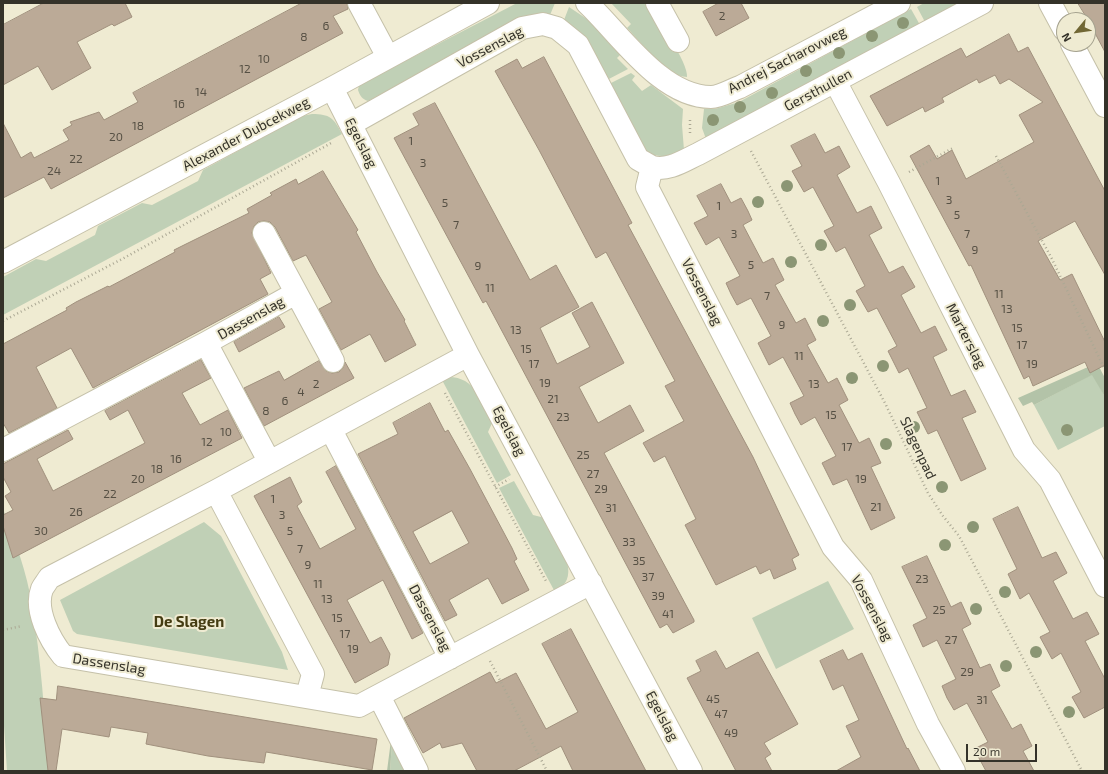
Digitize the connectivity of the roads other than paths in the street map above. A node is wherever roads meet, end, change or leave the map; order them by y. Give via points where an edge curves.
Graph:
1 (359, 3) edge
2 (488, 3) edge
3 (587, 3) edge
4 (657, 3) edge
5 (899, 3) edge
6 (982, 3) edge
7 (1050, 3) edge
8 (1056, 14) edge
9 (678, 41) dead end
10 (1076, 52) edge
11 (388, 57) junction
12 (834, 81) junction
13 (332, 88) junction
14 (1105, 106) edge
15 (351, 124) junction
16 (652, 167) junction
17 (264, 233) dead end
18 (3, 262) edge
19 (296, 293) junction
20 (206, 343) junction
21 (468, 355) junction
22 (333, 361) dead end
23 (331, 430) junction
24 (3, 450) edge
25 (270, 461) junction
26 (216, 491) junction
27 (591, 583) junction
28 (1105, 586) edge
29 (450, 658) junction
30 (307, 696) junction
31 (379, 696) junction
32 (417, 771) edge
33 (691, 771) edge
34 (954, 771) edge

1 - 11 street
2 - 11 street, Alexander Dubcekweg
3 - 5 street, Andrej Sacharovweg via 658,76 680,91 712,97 740,87
4 - 9 street
6 - 12 street, Gersthullen
7 - 8 street
10 - 14 street
11 - 13 street, Alexander Dubcekweg
12 - 16 street, Gersthullen via 698,154 668,168
12 - 28 street, Marterslag via 889,183 1024,450 1050,480
13 - 15 street, Egelslag
13 - 18 street, Alexander Dubcekweg
15 - 16 street, Vossenslag via 522,28 543,24 557,28 578,45 638,159
15 - 21 street, Egelslag
16 - 34 street, Vossenslag via 647,187 833,547 861,580 928,724
17 - 19 street, Dassenslag
19 - 20 street, Dassenslag
19 - 22 street, Dassenslag
20 - 24 street, Dassenslag
20 - 25 street, Dassenslag
21 - 23 street, Dassenslag
21 - 27 street, Egelslag
23 - 25 street, Dassenslag
23 - 29 street, Dassenslag
25 - 26 street, Dassenslag
26 - 30 street via 313,674
26 - 30 street, Dassenslag via 49,578 42,589 40,602 52,643 63,656
27 - 29 street, Dassenslag
27 - 33 street, Egelslag
29 - 31 street, Dassenslag
30 - 31 street, Dassenslag via 359,706
31 - 32 street

